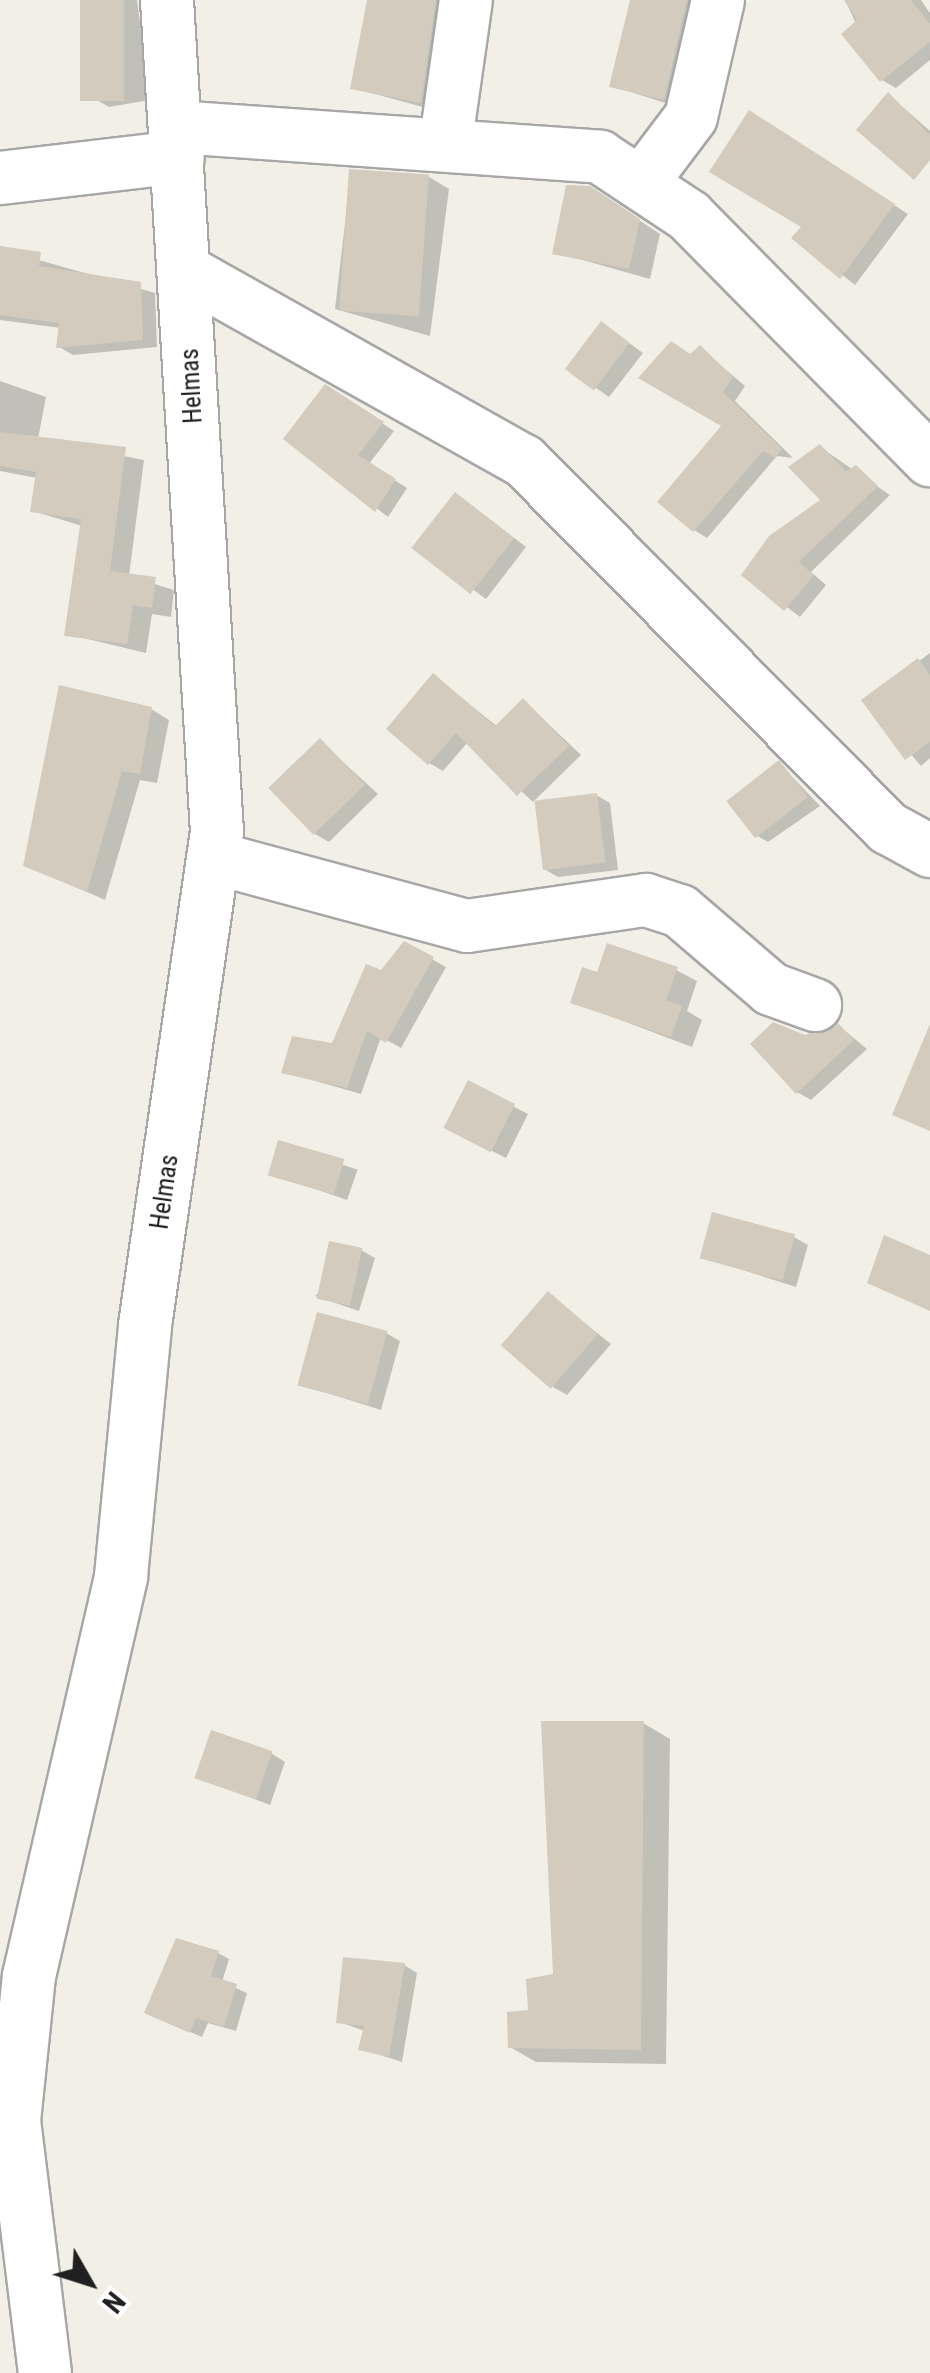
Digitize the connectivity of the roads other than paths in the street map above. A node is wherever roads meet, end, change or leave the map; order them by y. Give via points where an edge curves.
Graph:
1 (167, 0) edge
2 (466, 0) edge
3 (718, 0) edge
4 (446, 140) junction
5 (177, 142) junction
6 (0, 178) edge
7 (642, 182) junction
8 (185, 271) junction
9 (930, 460) edge
10 (930, 851) edge
11 (215, 858) junction
12 (815, 1006) dead end
13 (9, 2184) edge
14 (45, 2373) edge

1 - 5 street, Helmas
2 - 4 street
3 - 7 street via 691,117
4 - 5 street
4 - 7 street via 562,147
5 - 6 street
5 - 8 street, Helmas
7 - 9 street via 757,280
8 - 10 street via 524,461 888,828
8 - 11 street, Helmas
11 - 12 street via 466,926 646,900 703,928 770,989
11 - 13 street, Helmas via 145,1325 121,1576 30,1976
13 - 14 street, Helmas

